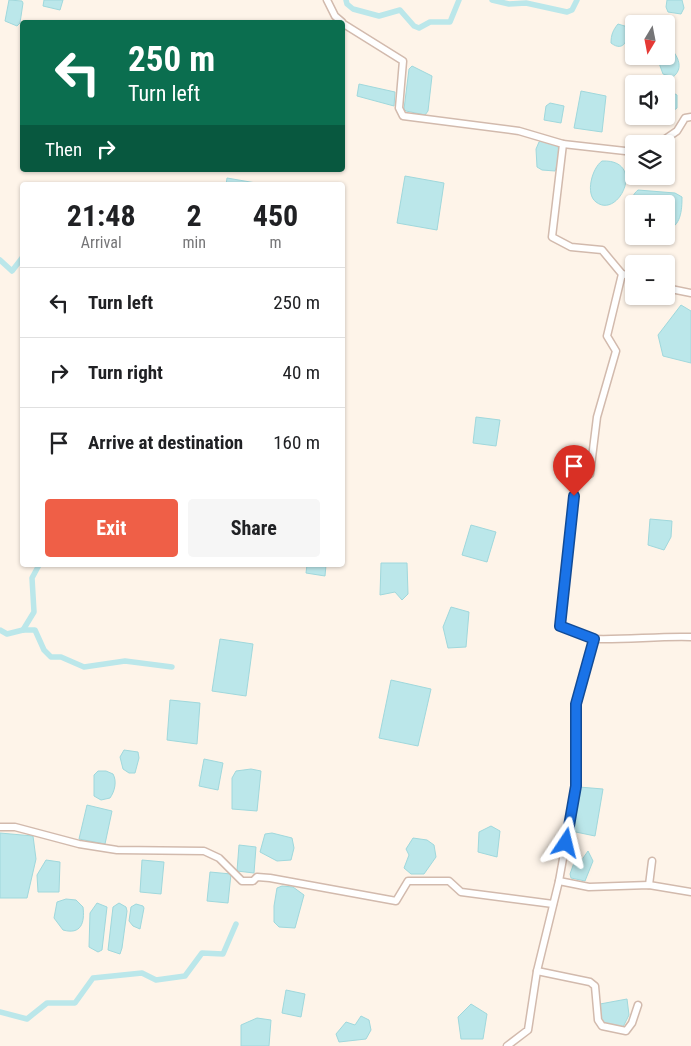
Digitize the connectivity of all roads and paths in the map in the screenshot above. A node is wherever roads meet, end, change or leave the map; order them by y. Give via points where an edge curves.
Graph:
1 (327, 0) edge
2 (339, 20) edge
3 (345, 25) edge
4 (691, 117) edge
5 (672, 135) edge
6 (563, 144) junction
7 (625, 151) edge
8 (622, 274) junction
9 (625, 275) edge
10 (675, 290) edge
11 (691, 293) edge
12 (691, 637) edge
13 (594, 639) junction
14 (0, 827) edge
15 (652, 861) dead end
16 (559, 881) junction
17 (649, 886) junction
18 (691, 892) edge
19 (553, 904) junction
20 (537, 971) junction
21 (638, 1005) dead end
22 (507, 1046) edge

1 - 2 street
3 - 6 street via 403,61 398,108 403,116 520,131
4 - 5 street via 685,118
6 - 7 street
6 - 8 street via 552,236 571,247 602,250
8 - 9 street
8 - 13 street via 607,336 616,351 596,417 590,474 576,477 560,626
10 - 11 street
12 - 13 street
13 - 16 street via 576,704 576,786
14 - 19 street via 15,827 117,850 204,851 219,858 242,881 270,878 396,901 408,881 449,881 461,892
15 - 17 street
16 - 17 street via 590,887
16 - 19 street
17 - 18 street
19 - 20 street
20 - 21 street via 590,982 595,986 598,1020 602,1026 626,1030
20 - 22 street via 528,1030

